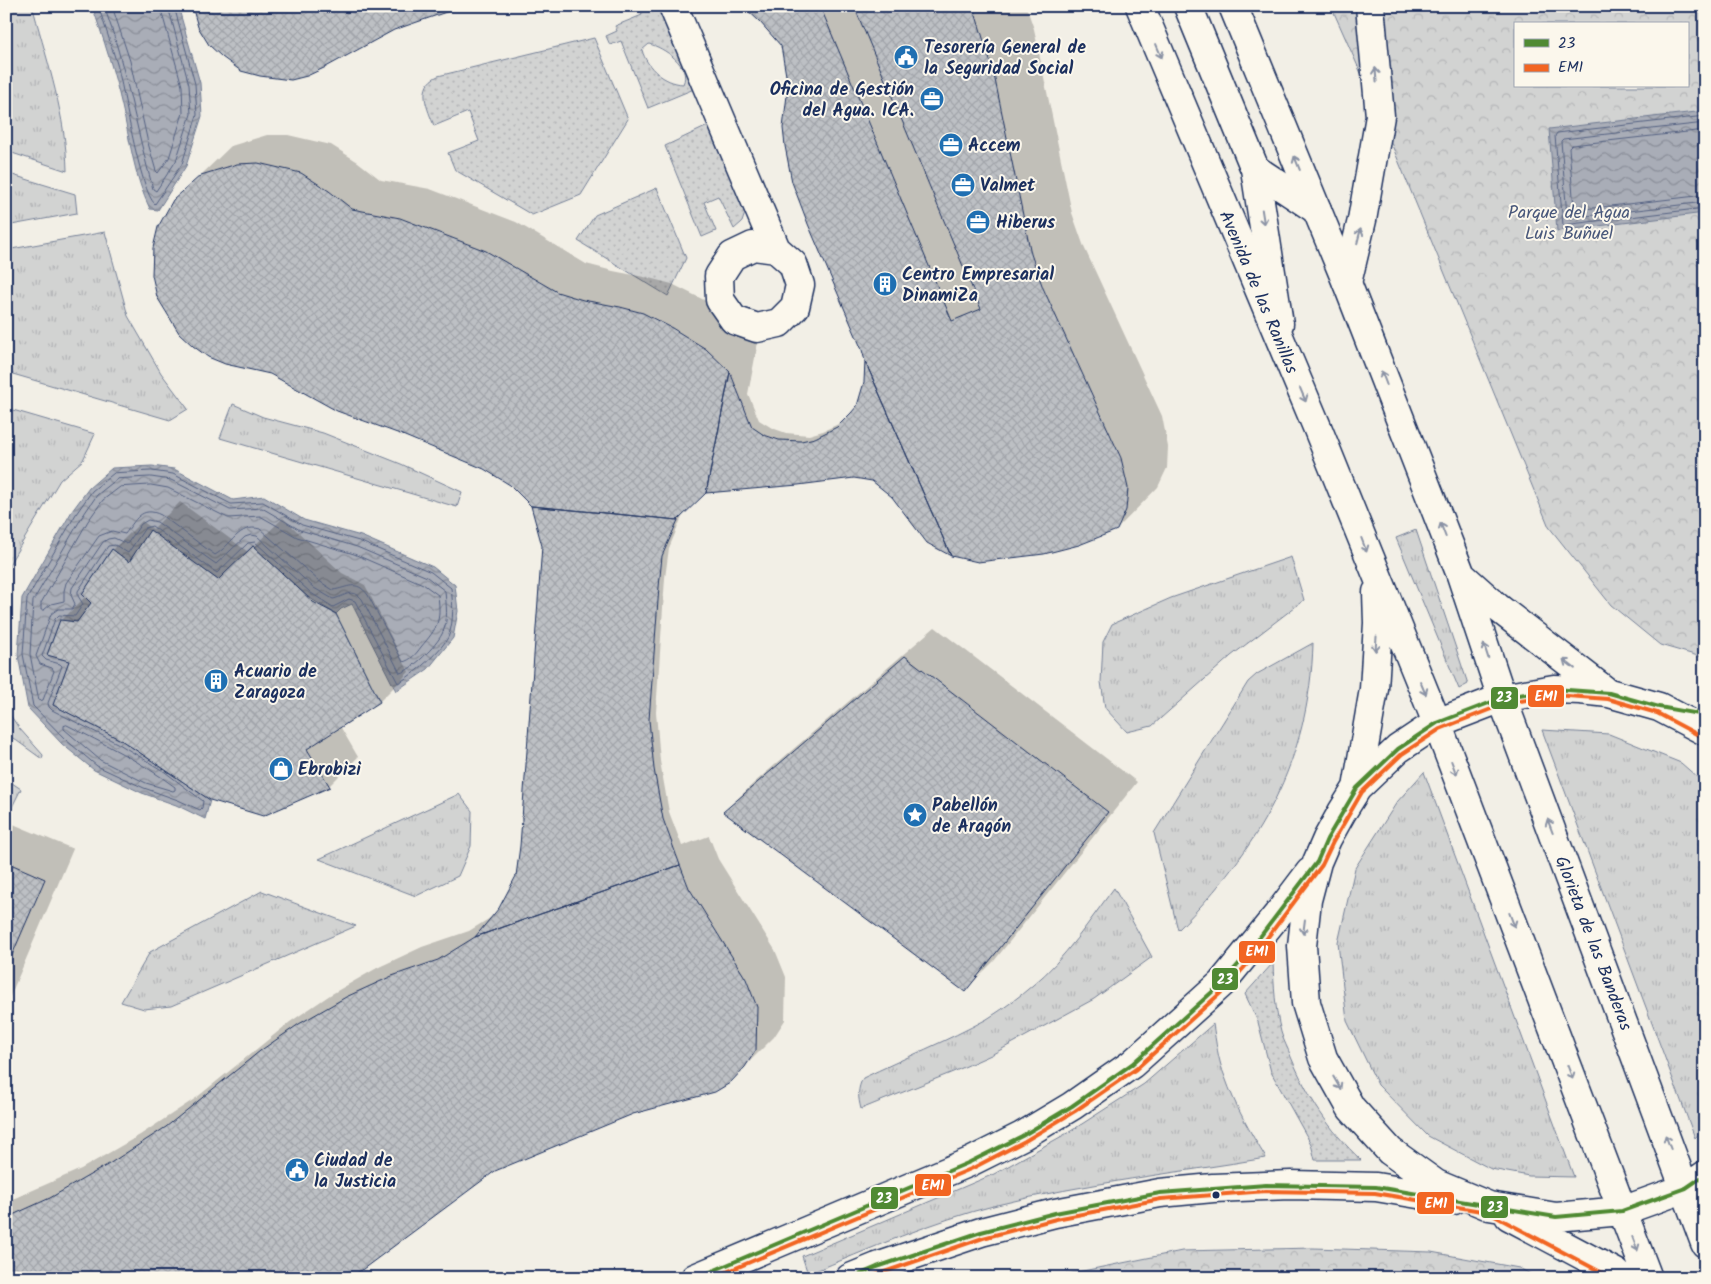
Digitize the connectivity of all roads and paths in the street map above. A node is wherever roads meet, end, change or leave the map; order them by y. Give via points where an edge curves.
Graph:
1 (673, 6) edge
2 (1140, 6) edge
3 (1188, 6) edge
4 (1233, 6) edge
5 (1370, 6) edge
6 (1255, 168) junction
7 (1317, 210) junction
8 (776, 249) dead end
9 (1347, 283) junction
10 (1282, 348) junction
11 (1461, 575) junction
12 (1377, 578) junction
13 (1608, 693) junction
14 (1502, 698) junction
15 (1659, 707) junction
16 (1705, 715) edge
17 (1437, 723) junction
18 (1705, 731) edge
19 (1357, 788) junction
20 (1317, 862) junction
21 (1695, 1181) edge
22 (1489, 1206) junction
23 (1622, 1211) junction
24 (1705, 1242) edge
25 (695, 1278) edge
26 (850, 1278) edge
27 (1621, 1278) edge
28 (1648, 1278) edge

1 - 8 main road
2 -> 10 main road, Avenida de las Ranillas
3 - 6 main road
7 -> 4 main road
9 -> 5 main road via 1362,220 1380,116
6 - 7 main road
6 -> 10 main road
7 - 9 main road
11 -> 9 main road
10 -> 12 main road, Avenida de las Ranillas
13 -> 11 main road
14 -> 11 main road
12 -> 17 main road, Avenida de las Ranillas
12 -> 19 main road, Avenida de las Ranillas via 1374,689
13 - 14 main road via 1554,689
13 - 15 main road
14 - 17 main road
21 -> 14 main road, Glorieta de las Banderas
15 - 16 main road
15 - 18 main road
17 - 19 main road via 1398,749
17 -> 23 main road
19 - 20 main road
20 -> 22 main road via 1307,900 1302,946 1306,1003 1323,1058 1351,1108 1390,1151 1436,1184
20 - 25 main road via 1221,984 1132,1064 1072,1106 970,1162
21 - 23 main road
21 - 24 main road, Glorieta de las Banderas
22 - 23 main road via 1556,1217
22 - 26 main road via 1376,1187 1266,1185 1160,1193 1055,1213 981,1232
22 - 27 main road
23 -> 28 main road

